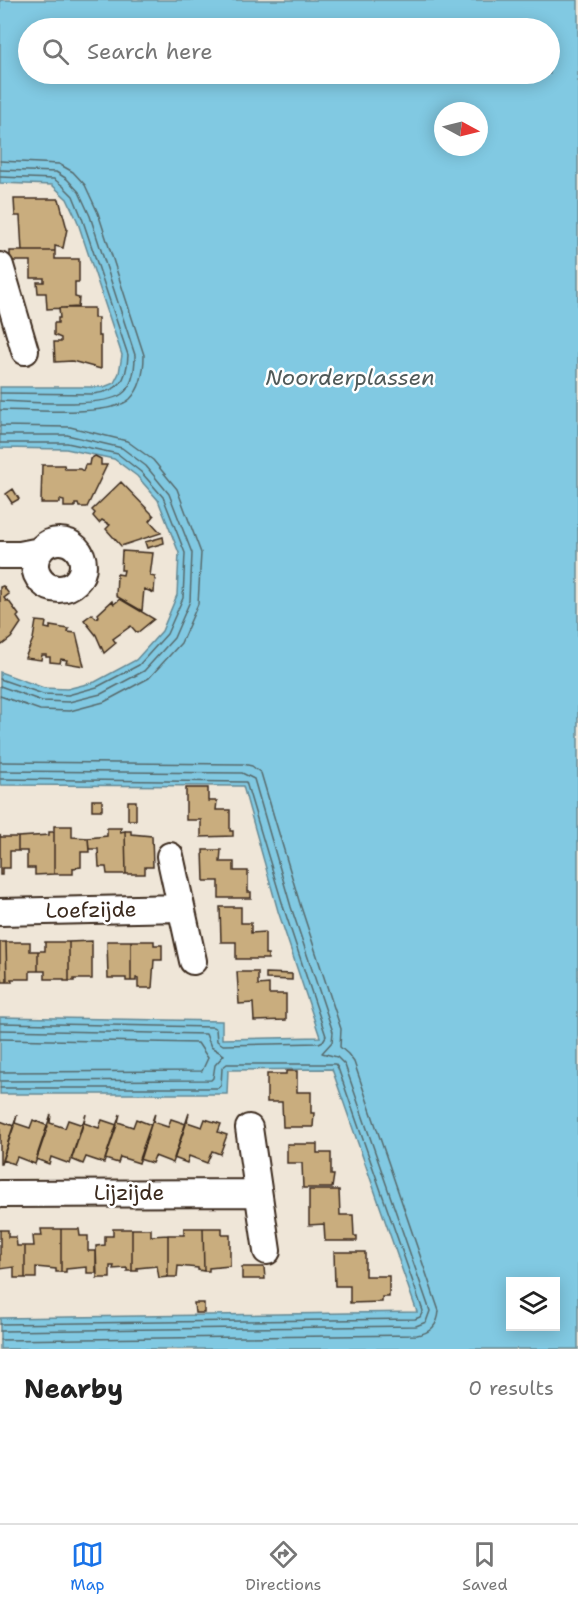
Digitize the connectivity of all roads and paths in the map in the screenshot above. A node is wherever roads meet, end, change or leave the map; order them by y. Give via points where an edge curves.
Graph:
1 (1, 276) edge
2 (25, 351) dead end
3 (40, 551) dead end
4 (0, 555) edge
5 (170, 856) dead end
6 (181, 908) junction
7 (0, 912) edge
8 (193, 961) dead end
9 (249, 1128) dead end
10 (258, 1193) junction
11 (0, 1194) edge
12 (267, 1251) dead end

1 - 2 street
3 - 4 street
5 - 6 street
6 - 7 street, Loefzijde
6 - 8 street
9 - 10 street
10 - 11 street, Lijzijde
10 - 12 street

